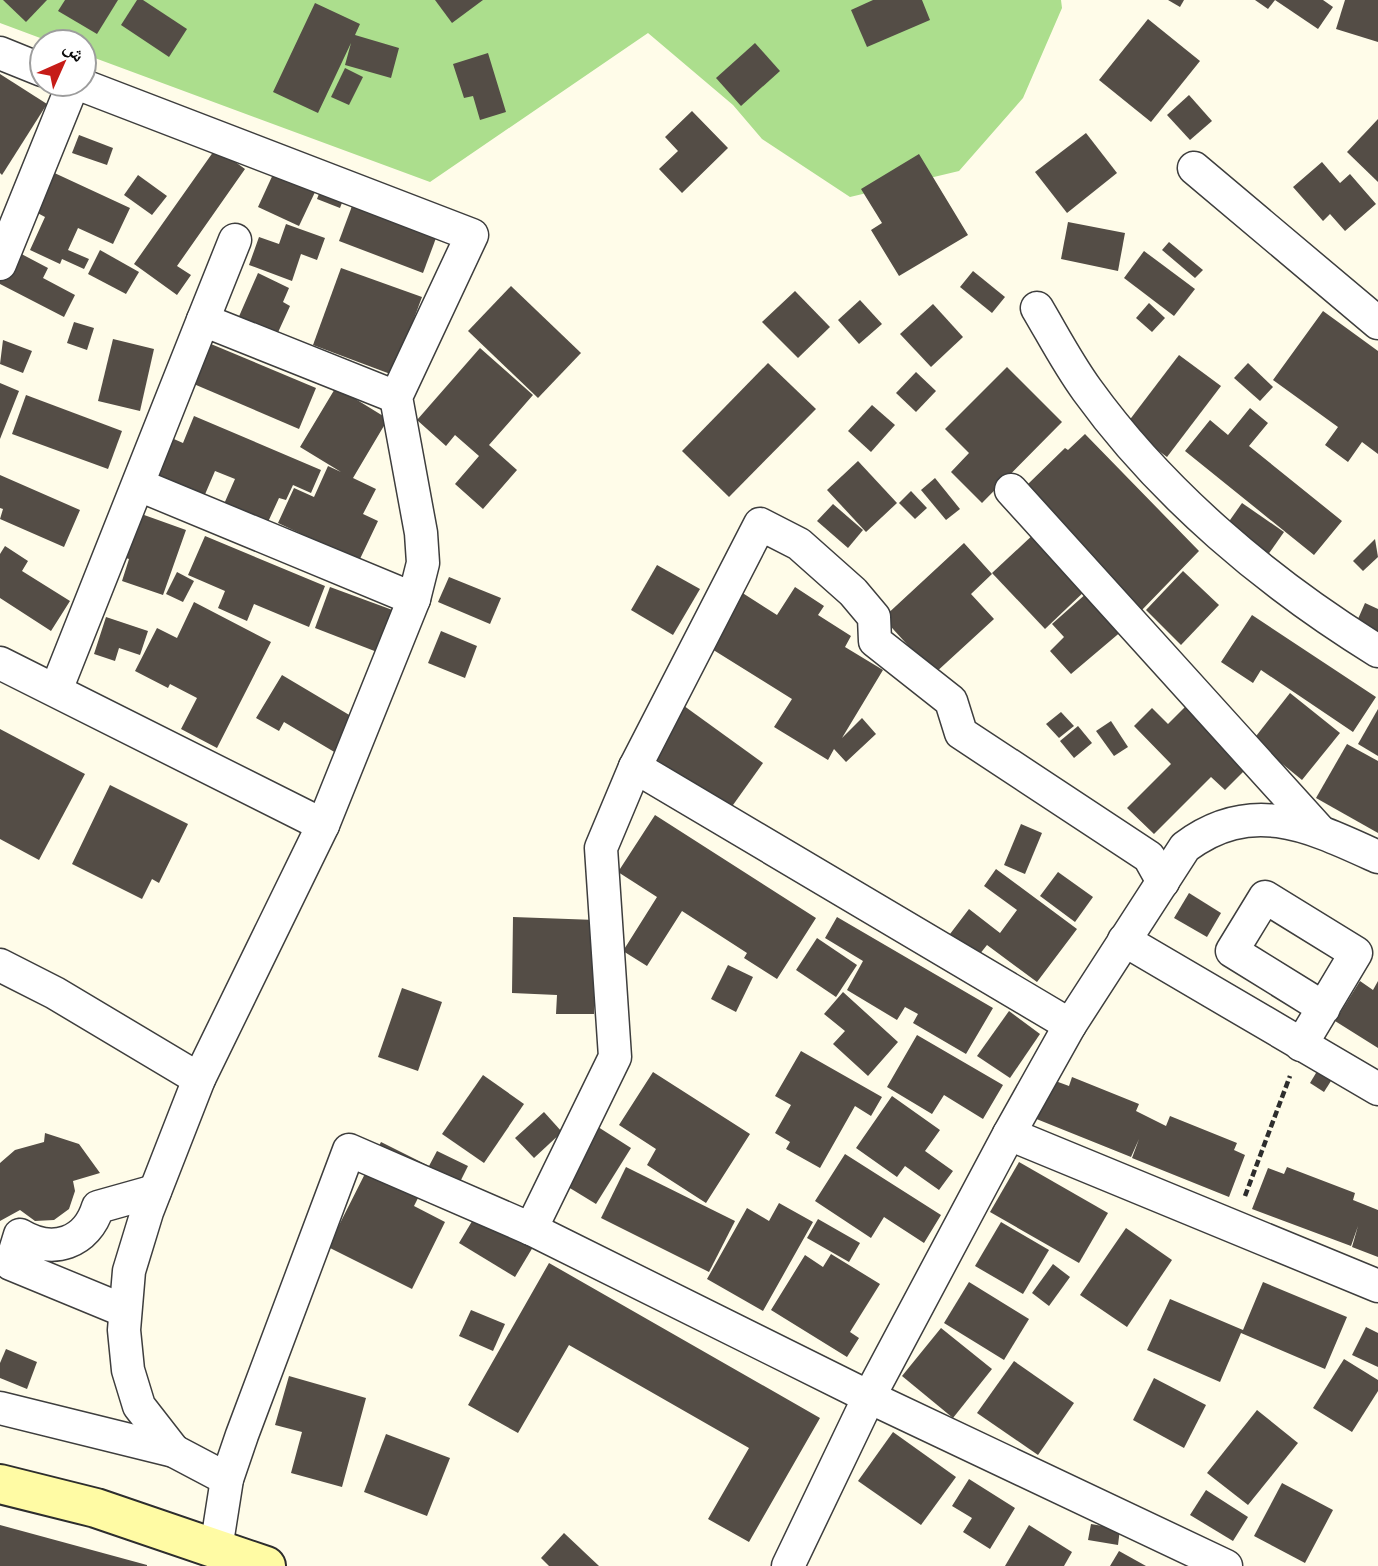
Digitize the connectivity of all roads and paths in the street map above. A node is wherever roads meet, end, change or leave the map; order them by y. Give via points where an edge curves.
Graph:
1 (0, 53) edge
2 (28, 64) edge
3 (98, 92) edge
4 (70, 98) edge
5 (1194, 168) dead end
6 (235, 240) dead end
7 (0, 264) edge
8 (1037, 309) dead end
9 (203, 320) junction
10 (1378, 323) edge
11 (396, 397) junction
12 (139, 485) junction
13 (1011, 490) dead end
14 (414, 599) junction
15 (1378, 651) edge
16 (0, 663) edge
17 (57, 691) junction
18 (635, 766) junction
19 (323, 825) junction
20 (1318, 829) junction
21 (1378, 857) edge
22 (1163, 882) junction
23 (1124, 940) junction
24 (1367, 960) edge
25 (0, 965) edge
26 (1324, 1008) junction
27 (1070, 1026) junction
28 (1301, 1045) junction
29 (199, 1079) junction
30 (1378, 1089) edge
31 (1009, 1134) junction
32 (155, 1191) junction
33 (1234, 1226) junction
34 (531, 1229) junction
35 (1378, 1286) edge
36 (125, 1311) junction
37 (869, 1397) junction
38 (0, 1408) edge
39 (174, 1451) junction
40 (227, 1479) junction
41 (0, 1484) edge
42 (216, 1549) junction
43 (267, 1566) edge
44 (788, 1566) edge
45 (1226, 1566) edge

1 - 2 street
3 - 11 street via 472,235
4 - 7 street
5 - 10 street
6 - 9 street
8 - 15 street via 1086,389 1145,461 1232,543 1335,624
9 - 11 street
9 - 12 street
11 - 14 street via 421,533 423,563
12 - 14 street
12 - 17 street
13 - 20 street
14 - 19 street
16 - 17 street
17 - 19 street
18 - 22 street via 760,524 799,544 853,592 874,617 875,641 951,701 961,733 1149,857
18 - 27 street
18 - 34 street via 601,848 615,1057
19 - 29 street
20 - 21 street
20 - 22 street via 1272,819 1235,821 1208,830 1185,847
22 - 23 street
23 - 27 street
23 - 28 street
24 - 26 street
24 - 26 street via 1265,897 1232,951
25 - 29 street
26 - 28 street
27 - 31 street
28 - 30 street
28 - 33 path
29 - 32 street
31 - 33 street
31 - 37 street
32 - 36 street via 129,1271
32 - 36 street via 98,1207 88,1229 68,1243 43,1245 20,1235 10,1264
33 - 35 street
34 - 37 street
34 - 40 street via 349,1150
36 - 39 street via 128,1370 139,1406
37 - 44 street
37 - 45 street
38 - 39 street
39 - 40 street
40 - 42 street
41 - 42 main road via 96,1508
42 - 43 main road

